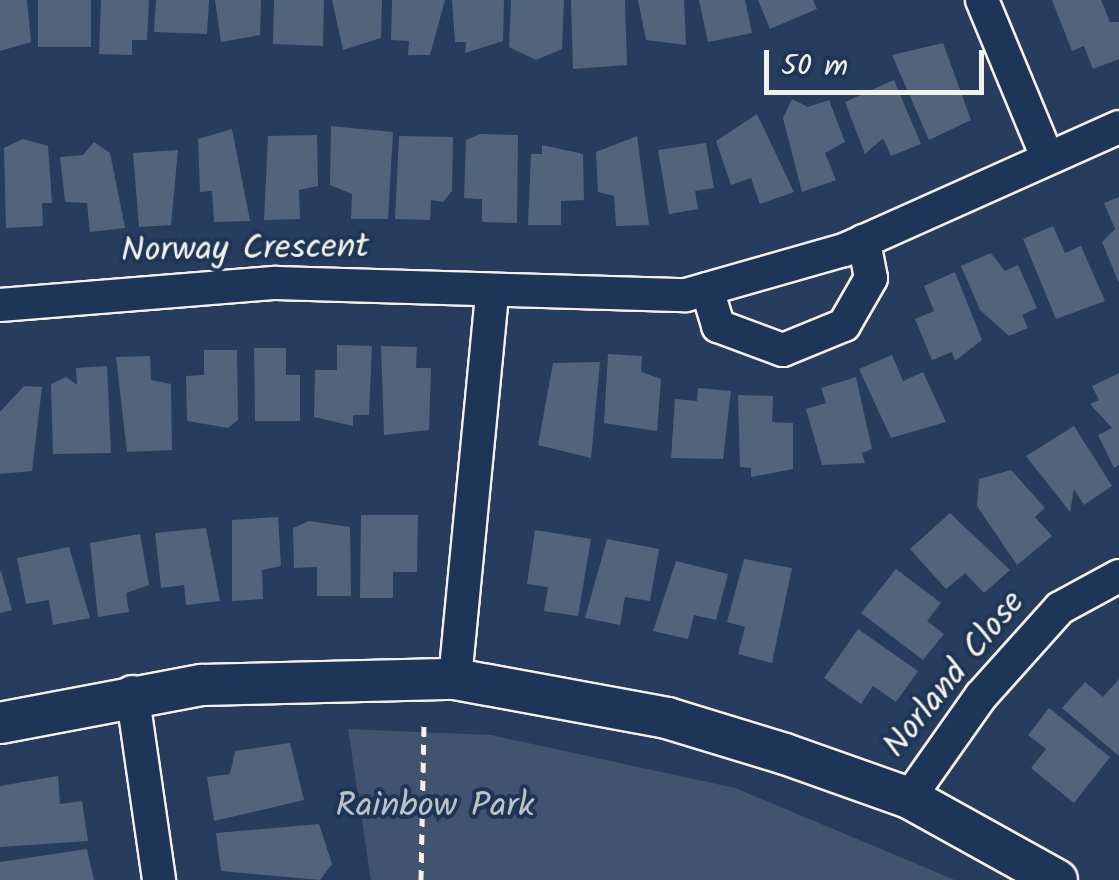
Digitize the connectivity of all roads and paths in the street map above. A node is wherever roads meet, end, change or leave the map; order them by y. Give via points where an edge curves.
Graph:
1 (982, 0) edge
2 (1119, 127) edge
3 (1047, 157) junction
4 (864, 241) junction
5 (707, 289) junction
6 (492, 292) junction
7 (0, 305) edge
8 (1119, 576) edge
9 (455, 679) junction
10 (132, 692) junction
11 (0, 723) edge
12 (424, 723) dead end
13 (909, 798) junction
14 (160, 880) edge
15 (420, 880) edge
16 (1057, 880) edge

1 - 3 street
2 - 3 street, Norway Crescent
3 - 4 street, Norway Crescent
4 - 5 street, Norway Crescent
4 - 5 street via 871,278 844,325 783,350 718,326
5 - 6 street, Norway Crescent
6 - 7 street, Norway Crescent via 276,284
6 - 9 street
8 - 13 street, Norland Close via 1060,608 980,696
9 - 10 street
9 - 13 street via 667,718
10 - 11 street
10 - 14 street
12 - 15 path
13 - 16 street

